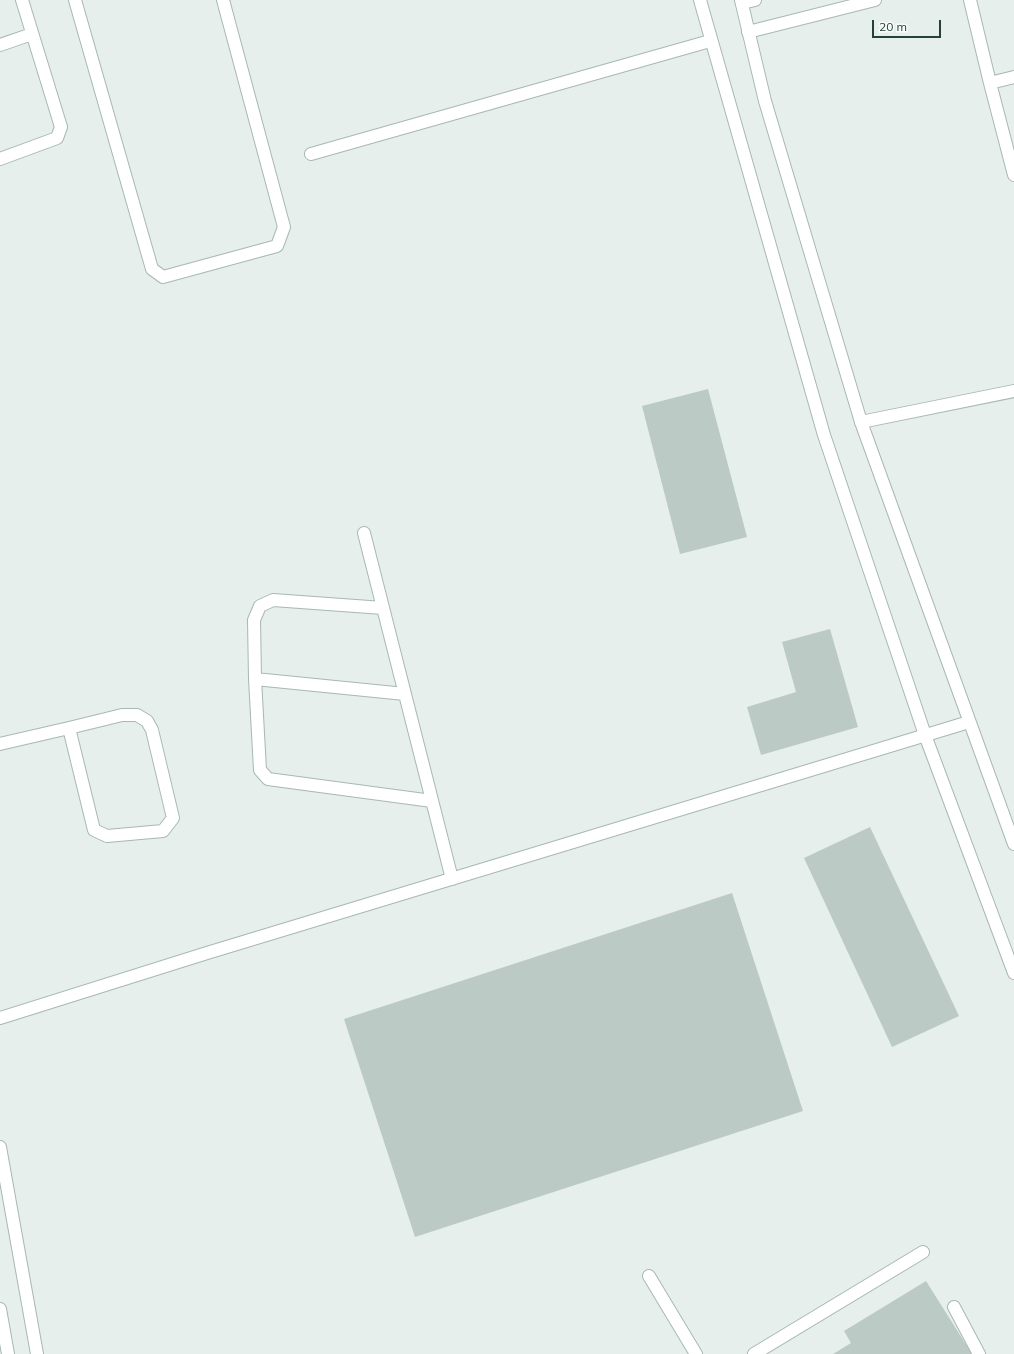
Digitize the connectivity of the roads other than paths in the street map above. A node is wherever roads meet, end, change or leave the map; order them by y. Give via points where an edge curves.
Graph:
1 (22, 0) edge
2 (75, 0) edge
3 (223, 0) edge
4 (700, 0) edge
5 (755, 0) edge
6 (875, 0) edge
7 (970, 0) edge
8 (741, 2) edge
9 (748, 32) junction
10 (32, 34) junction
11 (710, 41) junction
12 (0, 45) edge
13 (1014, 77) edge
14 (990, 83) junction
15 (311, 154) dead end
16 (0, 159) edge
17 (1014, 175) edge
18 (1014, 391) edge
19 (860, 422) junction
20 (364, 533) dead end
21 (383, 608) junction
22 (255, 679) junction
23 (405, 694) junction
24 (969, 722) junction
25 (69, 728) junction
26 (925, 735) junction
27 (0, 744) edge
28 (432, 801) junction
29 (1014, 844) edge
30 (452, 879) junction
31 (1014, 973) edge
32 (0, 1018) edge
33 (0, 1147) edge
34 (923, 1252) dead end
35 (649, 1276) dead end
36 (954, 1307) dead end
37 (0, 1309) edge
38 (8, 1354) edge
39 (36, 1354) edge
40 (696, 1354) edge
41 (754, 1354) edge
42 (979, 1354) edge

1 - 10 street
2 - 3 street via 152,268 163,277 277,246 284,228
4 - 11 street
5 - 8 street
6 - 9 street
7 - 14 street
8 - 9 street
9 - 19 street via 765,101
10 - 12 street
10 - 16 street via 61,127 57,138
11 - 15 street
11 - 26 street via 824,435
13 - 14 street
14 - 17 street
18 - 19 street
19 - 24 street
20 - 21 street
21 - 22 street via 267,601 260,606 254,620
21 - 23 street
22 - 23 street
22 - 28 street via 258,765 268,779
23 - 28 street
24 - 26 street
24 - 29 street
25 - 25 street via 94,830 107,836 163,831 173,818 152,730 147,721 137,715 122,715
25 - 27 street
26 - 30 street
26 - 31 street
28 - 30 street
30 - 32 street
33 - 39 street
34 - 41 street
35 - 40 street
36 - 42 street
37 - 38 street

